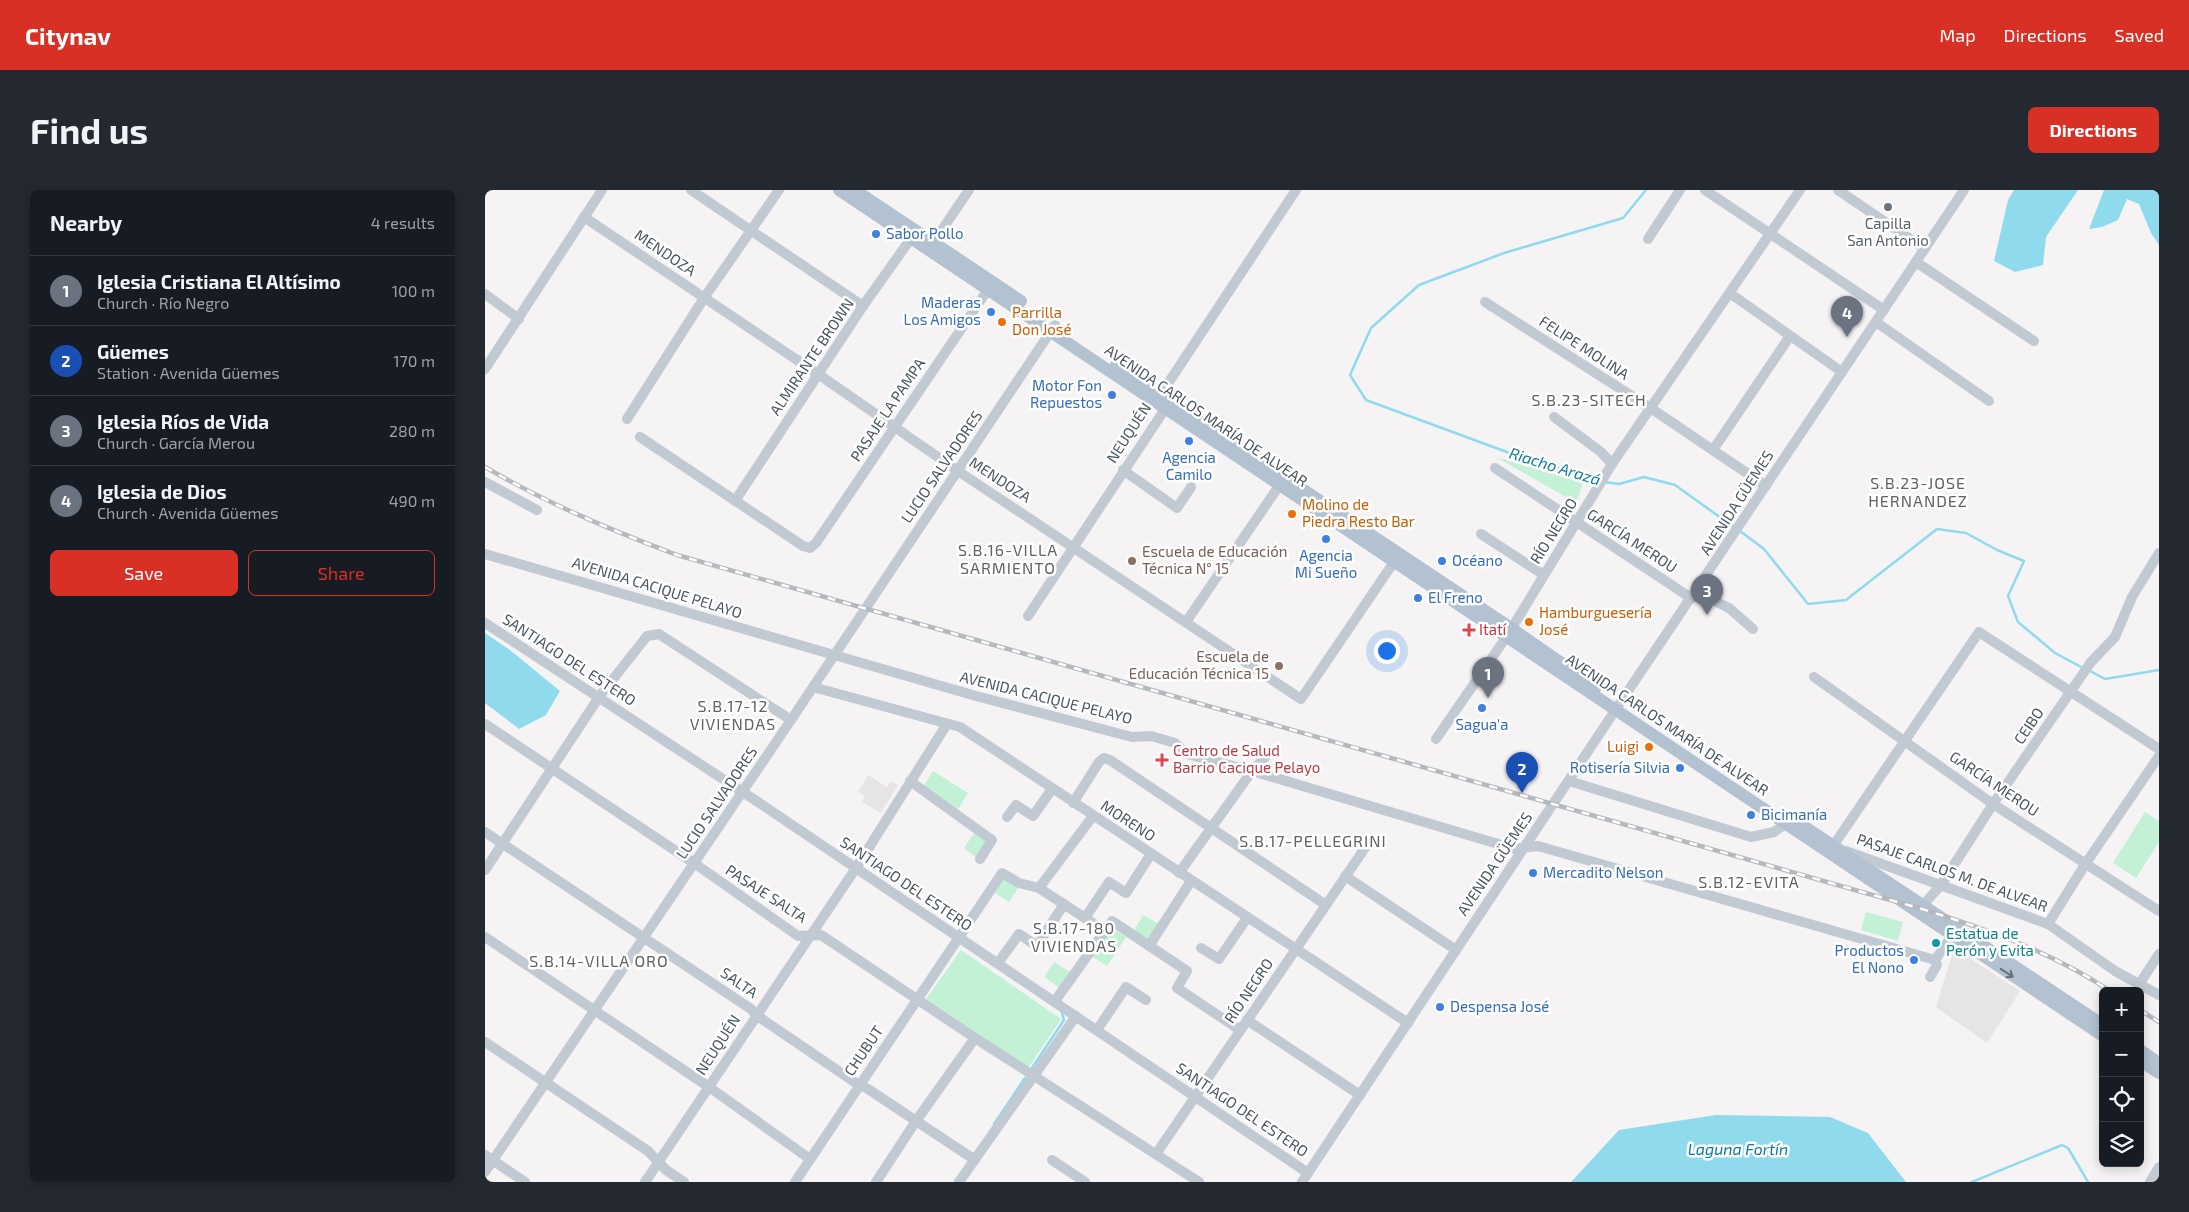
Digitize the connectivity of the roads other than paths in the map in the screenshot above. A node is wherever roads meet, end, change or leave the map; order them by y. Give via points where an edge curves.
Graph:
1 (691, 190) edge
2 (779, 190) edge
3 (839, 190) edge
4 (855, 190) edge
5 (969, 190) edge
6 (1296, 190) edge
7 (1680, 190) edge
8 (1705, 190) edge
9 (1801, 190) edge
10 (1838, 190) edge
11 (1964, 190) edge
12 (597, 192) edge
13 (584, 217) junction
14 (750, 230) junction
15 (1770, 234) junction
16 (914, 235) junction
17 (1648, 239) dead end
18 (933, 243) junction
19 (1925, 249) junction
20 (1916, 262) junction
21 (991, 286) junction
22 (485, 294) edge
23 (1731, 294) junction
24 (704, 298) junction
25 (1485, 302) dead end
26 (863, 306) junction
27 (1883, 310) junction
28 (519, 319) junction
29 (1876, 322) junction
30 (1053, 329) junction
31 (1790, 336) junction
32 (2034, 341) dead end
33 (486, 364) edge
34 (1842, 372) junction
35 (818, 374) junction
36 (1161, 394) junction
37 (1989, 401) dead end
38 (1165, 409) junction
39 (1651, 409) junction
40 (1554, 417) dead end
41 (627, 419) dead end
42 (895, 427) junction
43 (640, 437) dead end
44 (1713, 450) junction
45 (1612, 464) junction
46 (1495, 468) dead end
47 (1123, 470) junction
48 (958, 471) junction
49 (1282, 481) junction
50 (485, 482) edge
51 (1766, 486) junction
52 (1191, 487) dead end
53 (735, 501) junction
54 (537, 510) dead end
55 (1577, 524) junction
56 (1481, 534) dead end
57 (1073, 547) junction
58 (2159, 553) edge
59 (485, 554) edge
60 (1397, 557) junction
61 (1544, 575) junction
62 (1691, 598) junction
63 (1028, 616) dead end
64 (1186, 622) junction
65 (485, 623) edge
66 (1753, 629) dead end
67 (1509, 632) junction
68 (834, 656) junction
69 (1815, 677) dead end
70 (813, 687) junction
71 (2071, 691) junction
72 (599, 697) junction
73 (1618, 707) junction
74 (791, 720) junction
75 (485, 724) edge
76 (947, 724) junction
77 (1435, 739) dead end
78 (1905, 741) junction
79 (2159, 749) edge
80 (1269, 753) dead end
81 (2159, 756) edge
82 (552, 769) junction
83 (1252, 771) junction
84 (910, 781) junction
85 (1569, 781) junction
86 (1052, 789) junction
87 (742, 792) junction
88 (1073, 803) junction
89 (1993, 804) junction
90 (1093, 816) junction
91 (1007, 817) dead end
92 (1785, 824) junction
93 (1211, 828) junction
94 (485, 832) edge
95 (503, 844) junction
96 (1367, 845) dead end
97 (1525, 847) junction
98 (1831, 850) junction
99 (1151, 854) junction
100 (981, 859) dead end
101 (694, 863) junction
102 (2086, 863) junction
103 (855, 868) junction
104 (485, 870) edge
105 (1179, 873) junction
106 (1345, 876) junction
107 (1191, 881) junction
108 (1941, 885) junction
109 (1039, 888) junction
110 (1064, 904) junction
111 (1326, 905) junction
112 (1921, 910) junction
113 (2159, 912) edge
114 (1085, 918) junction
115 (1247, 918) junction
116 (2048, 924) junction
117 (1105, 931) junction
118 (1955, 932) junction
119 (810, 935) junction
120 (485, 937) edge
121 (644, 937) junction
122 (959, 937) junction
123 (1149, 946) junction
124 (1201, 948) dead end
125 (1295, 949) junction
126 (1456, 950) junction
127 (2159, 954) edge
128 (1935, 960) junction
129 (998, 963) junction
130 (1930, 977) dead end
131 (2140, 983) junction
132 (2159, 995) edge
133 (918, 999) junction
134 (1146, 1000) dead end
135 (1055, 1001) junction
136 (594, 1011) junction
137 (756, 1015) junction
138 (1076, 1016) junction
139 (1247, 1020) junction
140 (2099, 1022) edge
141 (1408, 1023) junction
142 (1097, 1030) junction
143 (1240, 1030) junction
144 (2099, 1033) edge
145 (975, 1038) junction
146 (485, 1042) edge
147 (2144, 1053) edge
148 (2159, 1062) edge
149 (2144, 1064) edge
150 (2159, 1073) edge
151 (1034, 1076) junction
152 (545, 1083) junction
153 (859, 1085) junction
154 (709, 1087) junction
155 (1195, 1095) junction
156 (1360, 1095) junction
157 (916, 1121) junction
158 (1156, 1154) junction
159 (489, 1157) edge
160 (810, 1158) junction
161 (975, 1160) junction
162 (1051, 1160) dead end
163 (659, 1162) junction
164 (2159, 1167) edge
165 (485, 1172) edge
166 (1308, 1173) junction
167 (525, 1182) edge
168 (645, 1182) edge
169 (684, 1182) edge
170 (795, 1182) edge
171 (877, 1182) edge
172 (959, 1182) edge
173 (1085, 1182) edge
174 (1199, 1182) edge
175 (1302, 1182) edge
176 (2150, 1182) edge

1 - 14 street
2 - 14 street
3 - 16 main road, AVENIDA CARLOS MARÍA DE ALVEAR
4 - 16 main road, AVENIDA CARLOS MARÍA DE ALVEAR
5 - 18 street
6 - 36 street, NEUQUÉN
7 - 17 street
8 - 15 street
9 - 15 street, RÍO NEGRO
10 - 19 street
11 - 19 street, AVENIDA GÜEMES
12 - 13 street
13 - 24 street, MENDOZA
13 - 28 street
14 - 24 street
14 - 26 street
15 - 23 street, RÍO NEGRO
15 - 27 street
16 - 18 main road, AVENIDA CARLOS MARÍA DE ALVEAR
16 - 21 main road, AVENIDA CARLOS MARÍA DE ALVEAR
16 - 26 street, ALMIRANTE BROWN
18 - 21 main road, AVENIDA CARLOS MARÍA DE ALVEAR
19 - 20 street, AVENIDA GÜEMES
20 - 27 street, AVENIDA GÜEMES
20 - 32 street
21 - 30 main road, AVENIDA CARLOS MARÍA DE ALVEAR
21 - 42 street, PASAJE LA PAMPA
22 - 28 street
23 - 31 street
23 - 39 street, RÍO NEGRO
24 - 35 street, MENDOZA
24 - 41 street
25 - 39 street, FELIPE MOLINA
26 - 35 street, ALMIRANTE BROWN
27 - 29 street, AVENIDA GÜEMES
28 - 33 street
29 - 34 street, AVENIDA GÜEMES
29 - 37 street
30 - 36 main road, AVENIDA CARLOS MARÍA DE ALVEAR
30 - 38 main road, AVENIDA CARLOS MARÍA DE ALVEAR
30 - 48 street, LUCIO SALVADORES
31 - 34 street
31 - 44 street
34 - 51 street, AVENIDA GÜEMES
35 - 42 street, MENDOZA
35 - 53 street, ALMIRANTE BROWN
36 - 38 street, NEUQUÉN
36 - 49 main road, AVENIDA CARLOS MARÍA DE ALVEAR
38 - 47 street, NEUQUÉN
38 - 49 main road, AVENIDA CARLOS MARÍA DE ALVEAR
39 - 44 street, FELIPE MOLINA
39 - 45 street, RÍO NEGRO
40 - 45 street
42 - 48 street, MENDOZA
42 - 53 street, PASAJE LA PAMPA via 817,543 810,548
43 - 53 street
44 - 51 street, FELIPE MOLINA
45 - 55 street, RÍO NEGRO
46 - 55 street, GARCÍA MEROU
47 - 52 street via 1177,508
47 - 57 street, NEUQUÉN
48 - 57 street, MENDOZA
48 - 68 street, LUCIO SALVADORES
49 - 60 main road, AVENIDA CARLOS MARÍA DE ALVEAR
49 - 64 street
50 - 54 street
51 - 62 street, AVENIDA GÜEMES
55 - 61 street, RÍO NEGRO
55 - 62 street, GARCÍA MEROU
56 - 61 street
57 - 63 street, NEUQUÉN
57 - 64 street, MENDOZA
58 - 71 street, CEIBO via 2132,598 2115,637 2091,662
59 - 68 street, AVENIDA CACIQUE PELAYO
60 - 64 street, MENDOZA via 1301,699
60 - 67 main road, AVENIDA CARLOS MARÍA DE ALVEAR
61 - 67 street, RÍO NEGRO
62 - 66 street, GARCÍA MEROU via 1702,595 1729,608
62 - 73 street, AVENIDA GÜEMES
65 - 72 street, SANTIAGO DEL ESTERO
67 - 73 main road, AVENIDA CARLOS MARÍA DE ALVEAR
67 - 77 street, RÍO NEGRO
68 - 70 street, LUCIO SALVADORES
68 - 83 street, AVENIDA CACIQUE PELAYO via 1132,737 1151,736 1175,743 1187,754
69 - 78 street, GARCÍA MEROU
70 - 74 street, LUCIO SALVADORES
70 - 76 street, MORENO
71 - 78 street via 1979,632
71 - 79 street
71 - 89 street, CEIBO
72 - 74 street via 647,636 659,634
72 - 82 street
72 - 87 street, SANTIAGO DEL ESTERO
73 - 85 street, AVENIDA GÜEMES
73 - 92 main road, AVENIDA CARLOS MARÍA DE ALVEAR
73 - 98 main road, AVENIDA CARLOS MARÍA DE ALVEAR
74 - 87 street, LUCIO SALVADORES
75 - 82 street, PASAJE SALTA
76 - 84 street, NEUQUÉN
76 - 86 street, MORENO via 960,727
78 - 89 street, GARCÍA MEROU
78 - 98 street
80 - 83 street
81 - 102 street
82 - 95 street
82 - 101 street, PASAJE SALTA
83 - 93 street
83 - 97 street, AVENIDA CACIQUE PELAYO via 1515,849
84 - 100 street via 993,840
84 - 103 street, NEUQUÉN
85 - 92 street via 1751,837 1774,832
85 - 97 street, AVENIDA GÜEMES
86 - 88 street, MORENO
86 - 91 street via 1033,816 1016,805
87 - 101 street, LUCIO SALVADORES
87 - 103 street, SANTIAGO DEL ESTERO
88 - 90 street, MORENO
88 - 93 street via 1104,758
89 - 102 street, GARCÍA MEROU
89 - 108 street, CEIBO
90 - 99 street, MORENO
90 - 109 street
92 - 98 main road, AVENIDA CARLOS MARÍA DE ALVEAR
93 - 105 street
93 - 111 street
94 - 95 street, SALTA
95 - 104 street
95 - 121 street, SALTA
96 - 106 street, RÍO NEGRO
97 - 126 street, AVENIDA GÜEMES
97 - 128 street, AVENIDA CACIQUE PELAYO via 1538,846
98 - 108 street, PASAJE CARLOS M. DE ALVEAR
98 - 112 main road, AVENIDA CARLOS MARÍA DE ALVEAR
99 - 105 street, MORENO
99 - 114 street via 1125,893 1109,882
101 - 119 street, PASAJE SALTA via 799,936
101 - 121 street, LUCIO SALVADORES
102 - 113 street, GARCÍA MEROU
102 - 116 street
103 - 119 street, NEUQUÉN
103 - 122 street, SANTIAGO DEL ESTERO
105 - 107 street, MORENO
106 - 111 street, RÍO NEGRO
106 - 126 street
107 - 115 street, MORENO
107 - 123 street
108 - 112 street, CEIBO
108 - 116 street, PASAJE CARLOS M. DE ALVEAR
109 - 110 street
109 - 122 street, CHUBUT via 1019,883 1002,873
110 - 114 street
110 - 129 street via 1037,946 1019,934
111 - 125 street, RÍO NEGRO
112 - 118 main road, AVENIDA CARLOS MARÍA DE ALVEAR
114 - 117 street
115 - 124 street via 1219,959
115 - 125 street, MORENO
116 - 131 street, PASAJE CARLOS M. DE ALVEAR via 2115,971
117 - 123 street via 1112,921
117 - 135 street
118 - 128 street
118 - 140 main road, AVENIDA CARLOS MARÍA DE ALVEAR
118 -> 144 main road, AVENIDA CARLOS MARÍA DE ALVEAR
119 - 133 street, PASAJE SALTA via 821,935
119 - 137 street, NEUQUÉN
120 - 136 street
121 - 136 street, LUCIO SALVADORES
121 - 137 street, SALTA
122 - 129 street, SANTIAGO DEL ESTERO
122 - 133 street, CHUBUT
123 - 143 street via 1187,971 1177,988
125 - 139 street, RÍO NEGRO
125 - 141 street, MORENO
126 - 141 street, AVENIDA GÜEMES
127 - 131 street
128 - 130 street via 1937,965
129 - 135 street, SANTIAGO DEL ESTERO
131 - 132 street, PASAJE CARLOS M. DE ALVEAR
133 - 145 street, PASAJE SALTA
133 - 153 street, CHUBUT
134 - 142 street via 1126,987
135 - 138 street, SANTIAGO DEL ESTERO
136 - 152 street, LUCIO SALVADORES
136 - 154 street
137 - 153 street, SALTA
137 - 154 street, NEUQUÉN
138 - 142 street, SANTIAGO DEL ESTERO
138 - 151 street
139 - 143 street, RÍO NEGRO
139 - 156 street
141 - 156 street, AVENIDA GÜEMES
142 - 155 street, SANTIAGO DEL ESTERO
143 - 155 street, RÍO NEGRO
145 - 151 street, PASAJE SALTA
145 - 157 street
146 - 152 street
147 - 148 main road
149 - 150 main road
151 - 158 street
151 - 161 street
152 - 159 street, LUCIO SALVADORES
152 - 163 street via 648,1151
153 - 157 street, SALTA
153 - 160 street, CHUBUT
154 - 160 street
154 - 163 street, NEUQUÉN
155 - 158 street, RÍO NEGRO
155 - 166 street, SANTIAGO DEL ESTERO
156 - 166 street, AVENIDA GÜEMES
157 - 161 street, SALTA
157 - 171 street
158 - 174 street
159 - 165 street, LUCIO SALVADORES
159 - 167 street
160 - 170 street, CHUBUT
161 - 172 street
162 - 173 street
163 - 168 street, NEUQUÉN
163 - 169 street
164 - 176 street
166 - 175 street, AVENIDA GÜEMES

